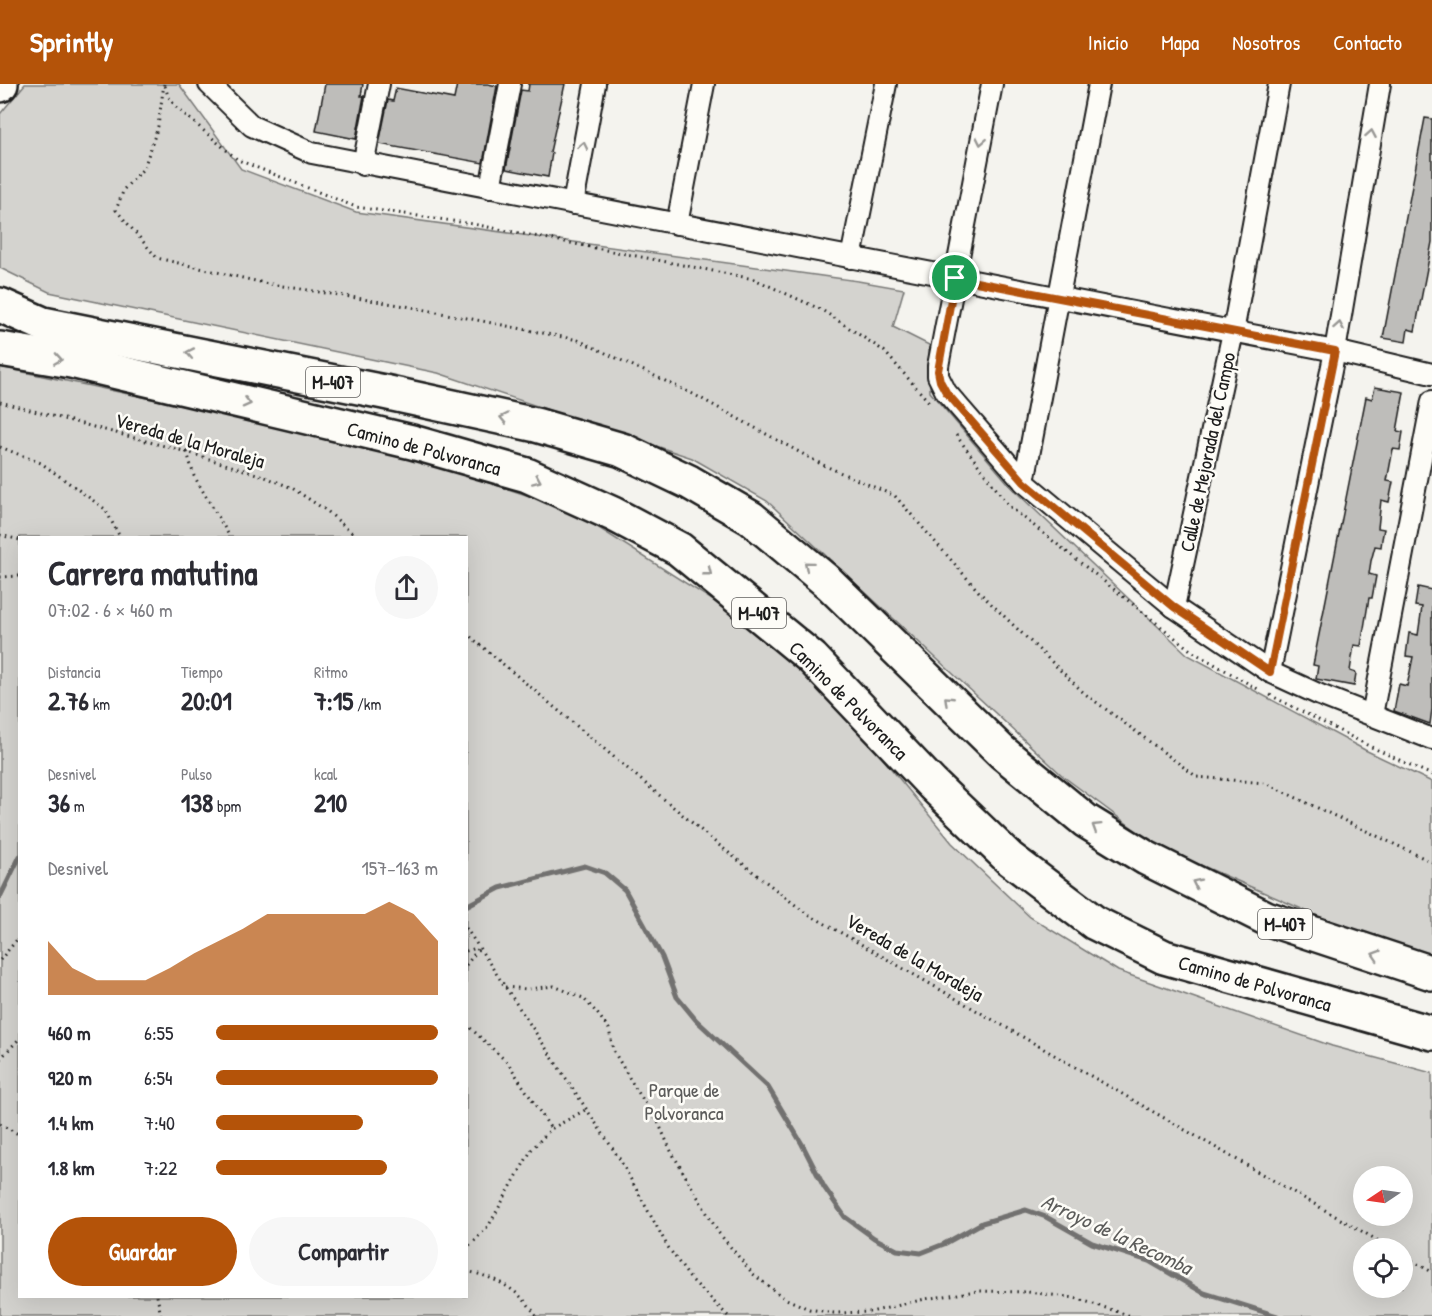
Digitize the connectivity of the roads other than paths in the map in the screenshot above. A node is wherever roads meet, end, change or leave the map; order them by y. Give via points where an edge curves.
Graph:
1 (209, 84) edge
2 (379, 84) edge
3 (510, 84) edge
4 (595, 84) edge
5 (704, 84) edge
6 (885, 84) edge
7 (992, 84) edge
8 (1099, 84) edge
9 (1279, 84) edge
10 (1380, 84) edge
11 (363, 165) junction
12 (490, 188) junction
13 (573, 204) junction
14 (677, 224) junction
15 (851, 258) junction
16 (955, 278) junction
17 (1059, 298) junction
18 (0, 305) edge
19 (1233, 332) junction
20 (0, 349) edge
21 (1335, 351) junction
22 (1432, 374) edge
23 (1432, 401) edge
24 (1024, 482) junction
25 (1174, 607) junction
26 (1270, 672) junction
27 (1371, 715) junction
28 (1432, 739) edge
29 (1164, 957) junction
30 (1432, 973) edge
31 (1432, 1034) edge
32 (1432, 1048) edge

1 - 11 street via 252,126 312,153
2 - 11 street
3 - 12 street
13 -> 4 street
5 - 14 street
6 - 15 street
7 -> 16 street
8 - 17 street
9 - 19 street, Calle de Mejorada del Campo
21 -> 10 street
11 - 12 street
12 - 13 street
13 - 14 street
14 - 15 street
15 - 16 street
16 - 17 street
16 - 24 street via 938,376 946,392
17 - 19 street
17 - 24 street
30 -> 18 highway, M-407 via 1266,918 1146,858 1086,821 1002,752 830,584 751,518 622,450 524,422 43,324
19 - 21 street
19 - 25 street, Calle de Mejorada del Campo
20 -> 29 highway, Camino de Polvoranca / M-407 via 71,361 412,442 527,475 613,514 679,549 812,658 1009,858 1095,922
21 - 22 street
21 - 26 street
23 - 27 street
24 - 25 street
25 - 26 street
26 - 27 street
27 - 28 street
29 - 31 highway, Camino de Polvoranca / M-407
29 - 32 highway, M-407 via 1218,990

